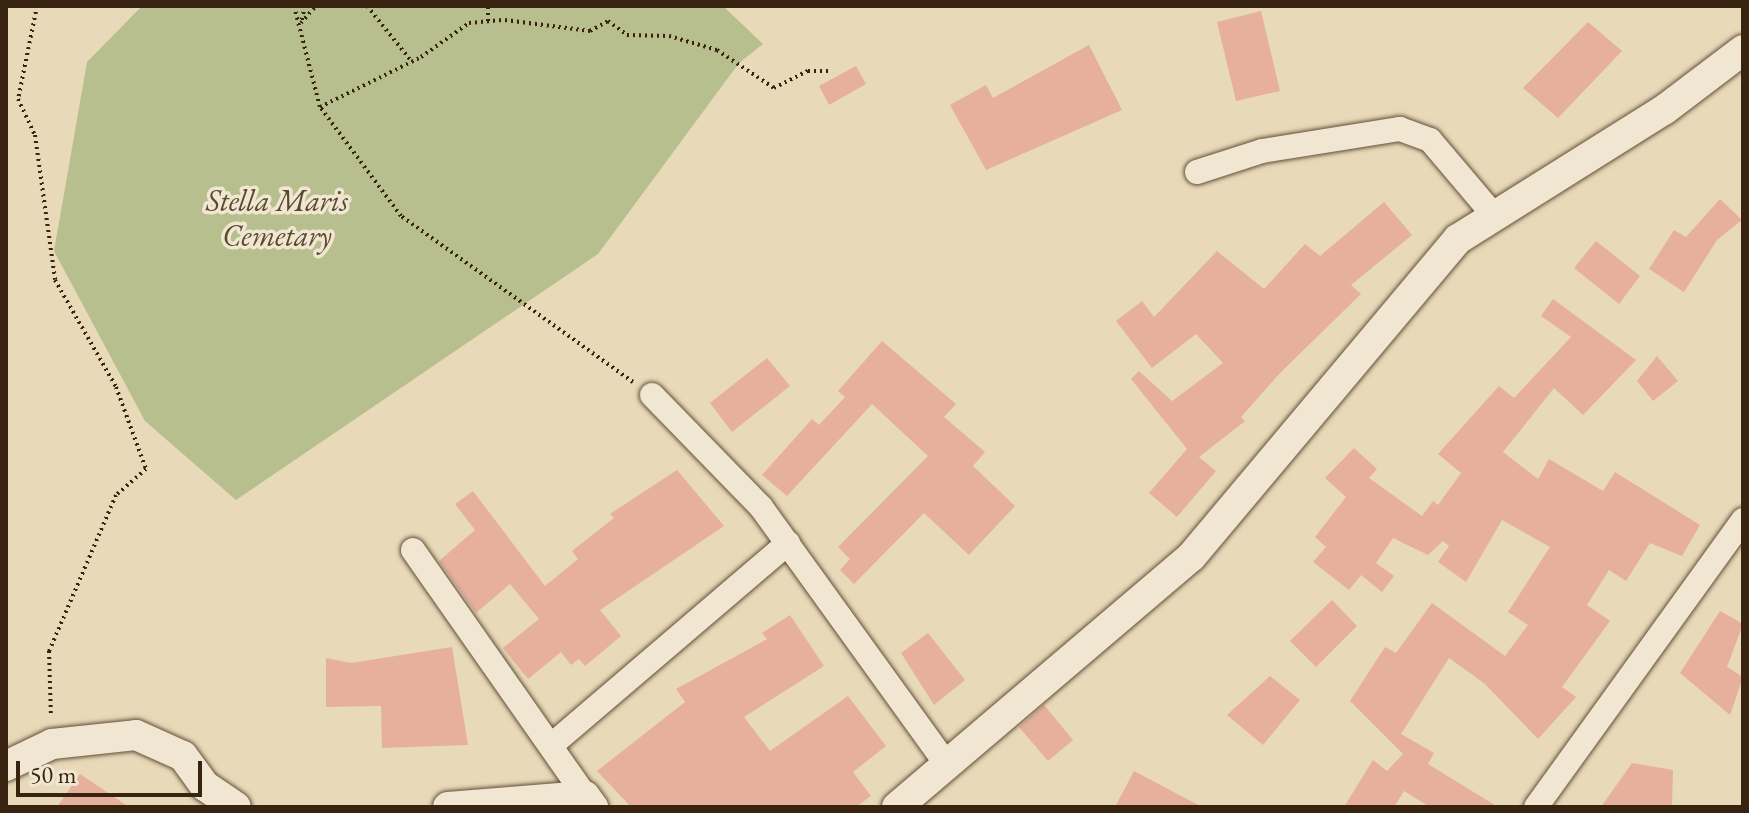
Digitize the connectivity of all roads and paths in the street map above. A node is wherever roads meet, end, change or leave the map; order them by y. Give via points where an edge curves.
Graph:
1 (37, 6) edge
2 (294, 6) edge
3 (305, 6) edge
4 (316, 6) edge
5 (367, 6) edge
6 (488, 6) edge
7 (488, 21) junction
8 (301, 23) junction
9 (1743, 50) edge
10 (412, 62) junction
11 (828, 71) dead end
12 (320, 107) junction
13 (1197, 172) dead end
14 (1492, 213) junction
15 (652, 395) joint
16 (1743, 520) edge
17 (788, 543) junction
18 (413, 550) dead end
19 (554, 743) junction
20 (52, 744) junction
21 (944, 761) junction
22 (6, 766) edge
23 (589, 801) edge
24 (236, 807) edge
25 (448, 807) edge
26 (897, 807) edge
27 (1536, 807) edge

1 - 20 path via 18,99 35,135 55,280 116,387 146,469 116,495 49,651
2 - 8 path
3 - 8 path
4 - 8 path
5 - 10 path
6 - 7 path
7 - 10 path via 469,23
7 - 11 path via 590,31 608,21 627,35 669,36 717,50 774,88 808,71
8 - 12 path
9 - 14 street via 1664,110
10 - 12 path
12 - 15 path via 401,216
13 - 14 street via 1262,151 1400,129 1430,140
14 - 21 street via 1423,275 1191,557
15 - 17 street
16 - 27 street
17 - 19 street
17 - 21 street
18 - 19 street
19 - 23 street
20 - 22 street
20 - 24 street via 98,736 155,739
21 - 26 street
23 - 25 street

